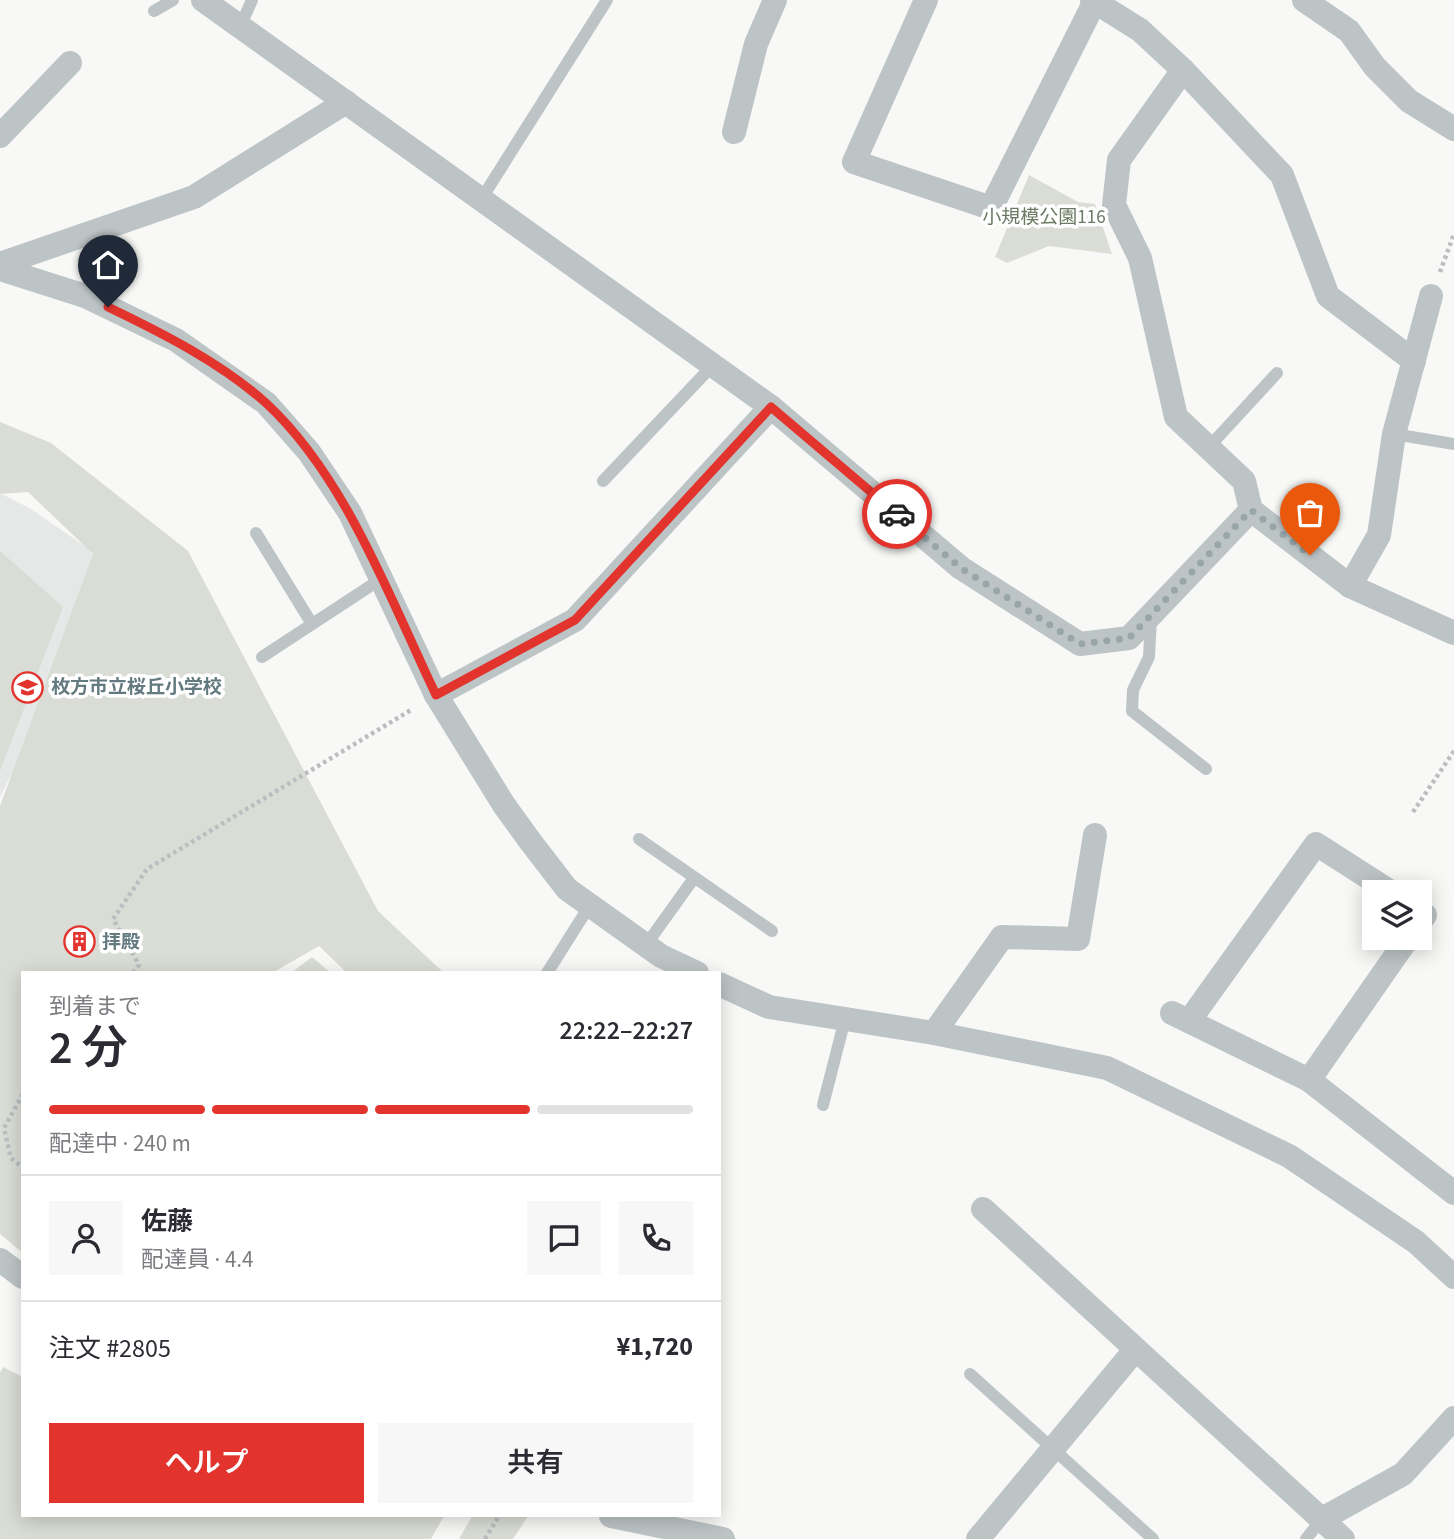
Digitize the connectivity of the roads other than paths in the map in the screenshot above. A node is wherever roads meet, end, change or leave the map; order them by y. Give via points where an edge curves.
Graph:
1 (173, 0) edge
2 (203, 0) edge
3 (252, 0) edge
4 (607, 0) edge
5 (775, 0) edge
6 (926, 0) edge
7 (1304, 0) edge
8 (1093, 1) edge
9 (154, 11) dead end
10 (240, 27) junction
11 (70, 64) dead end
12 (1183, 70) junction
13 (346, 102) junction
14 (1454, 129) edge
15 (734, 132) dead end
16 (0, 136) edge
17 (482, 198) junction
18 (2, 271) edge
19 (1431, 296) road end
20 (1414, 361) junction
21 (713, 365) junction
22 (1277, 373) dead end
23 (771, 407) junction
24 (1394, 434) junction
25 (1454, 444) edge
26 (1208, 448) junction
27 (603, 481) dead end
28 (1251, 510) junction
29 (256, 533) dead end
30 (381, 579) junction
31 (1350, 586) junction
32 (1151, 616) junction
33 (312, 624) junction
34 (1454, 633) edge
35 (262, 657) dead end
36 (436, 695) junction
37 (1206, 769) dead end
38 (1095, 835) dead end
39 (639, 839) dead end
40 (694, 877) junction
41 (1372, 880) edge
42 (590, 905) junction
43 (772, 931) dead end
44 (646, 945) junction
45 (1400, 950) edge
46 (548, 971) edge
47 (691, 971) edge
48 (721, 985) edge
49 (845, 1019) junction
50 (934, 1033) junction
51 (1309, 1080) junction
52 (823, 1105) dead end
53 (1454, 1192) edge
54 (983, 1209) dead end
55 (0, 1261) edge
56 (1450, 1265) edge
57 (21, 1276) edge
58 (1135, 1350) junction
59 (970, 1374) dead end
60 (1454, 1418) edge
61 (1053, 1449) junction
62 (616, 1517) edge
63 (1322, 1519) junction
64 (723, 1539) edge
65 (978, 1539) edge
66 (1153, 1539) edge
67 (1306, 1539) edge
68 (1343, 1539) edge

1 - 9 lane
2 - 10 street
3 - 10 lane
4 - 17 lane
5 - 15 street via 756,44
6 - 8 street via 855,162 991,208
7 - 14 street via 1349,31 1375,67 1409,101
8 - 12 street via 1140,30
10 - 13 street
11 - 16 street
12 - 20 street via 1282,175 1328,296
12 - 26 street via 1119,160 1114,205 1140,258 1176,417
13 - 17 street
13 - 18 street via 194,197
17 - 21 street
18 - 30 street via 85,296 176,340 266,404 309,452 350,513
19 - 20 street
20 - 24 street
21 - 23 street
21 - 27 lane
22 - 26 lane
23 - 32 street via 961,568 1080,644 1129,638
23 - 36 street via 575,620
24 - 25 lane
24 - 31 street via 1379,535
26 - 28 street via 1244,481
28 - 31 street
28 - 32 street
29 - 33 lane
30 - 33 lane
30 - 36 street
31 - 34 street
32 - 37 lane via 1149,657 1133,690 1132,711
33 - 35 lane
36 - 42 street via 504,805 567,889
38 - 50 street via 1079,939 1002,937
39 - 40 lane
40 - 43 lane
40 - 44 lane
41 - 51 street via 1316,844 1180,1017
42 - 44 street
42 - 46 lane
44 - 47 street
45 - 51 street
48 - 49 street via 769,1007
49 - 50 street
49 - 52 lane
50 - 56 street via 1107,1068 1289,1156
51 - 53 street
54 - 58 street
55 - 57 street
58 - 61 street
58 - 63 street
59 - 61 lane
60 - 63 street via 1403,1474
61 - 65 street
61 - 66 lane
62 - 64 street
63 - 67 lane
63 - 68 street

